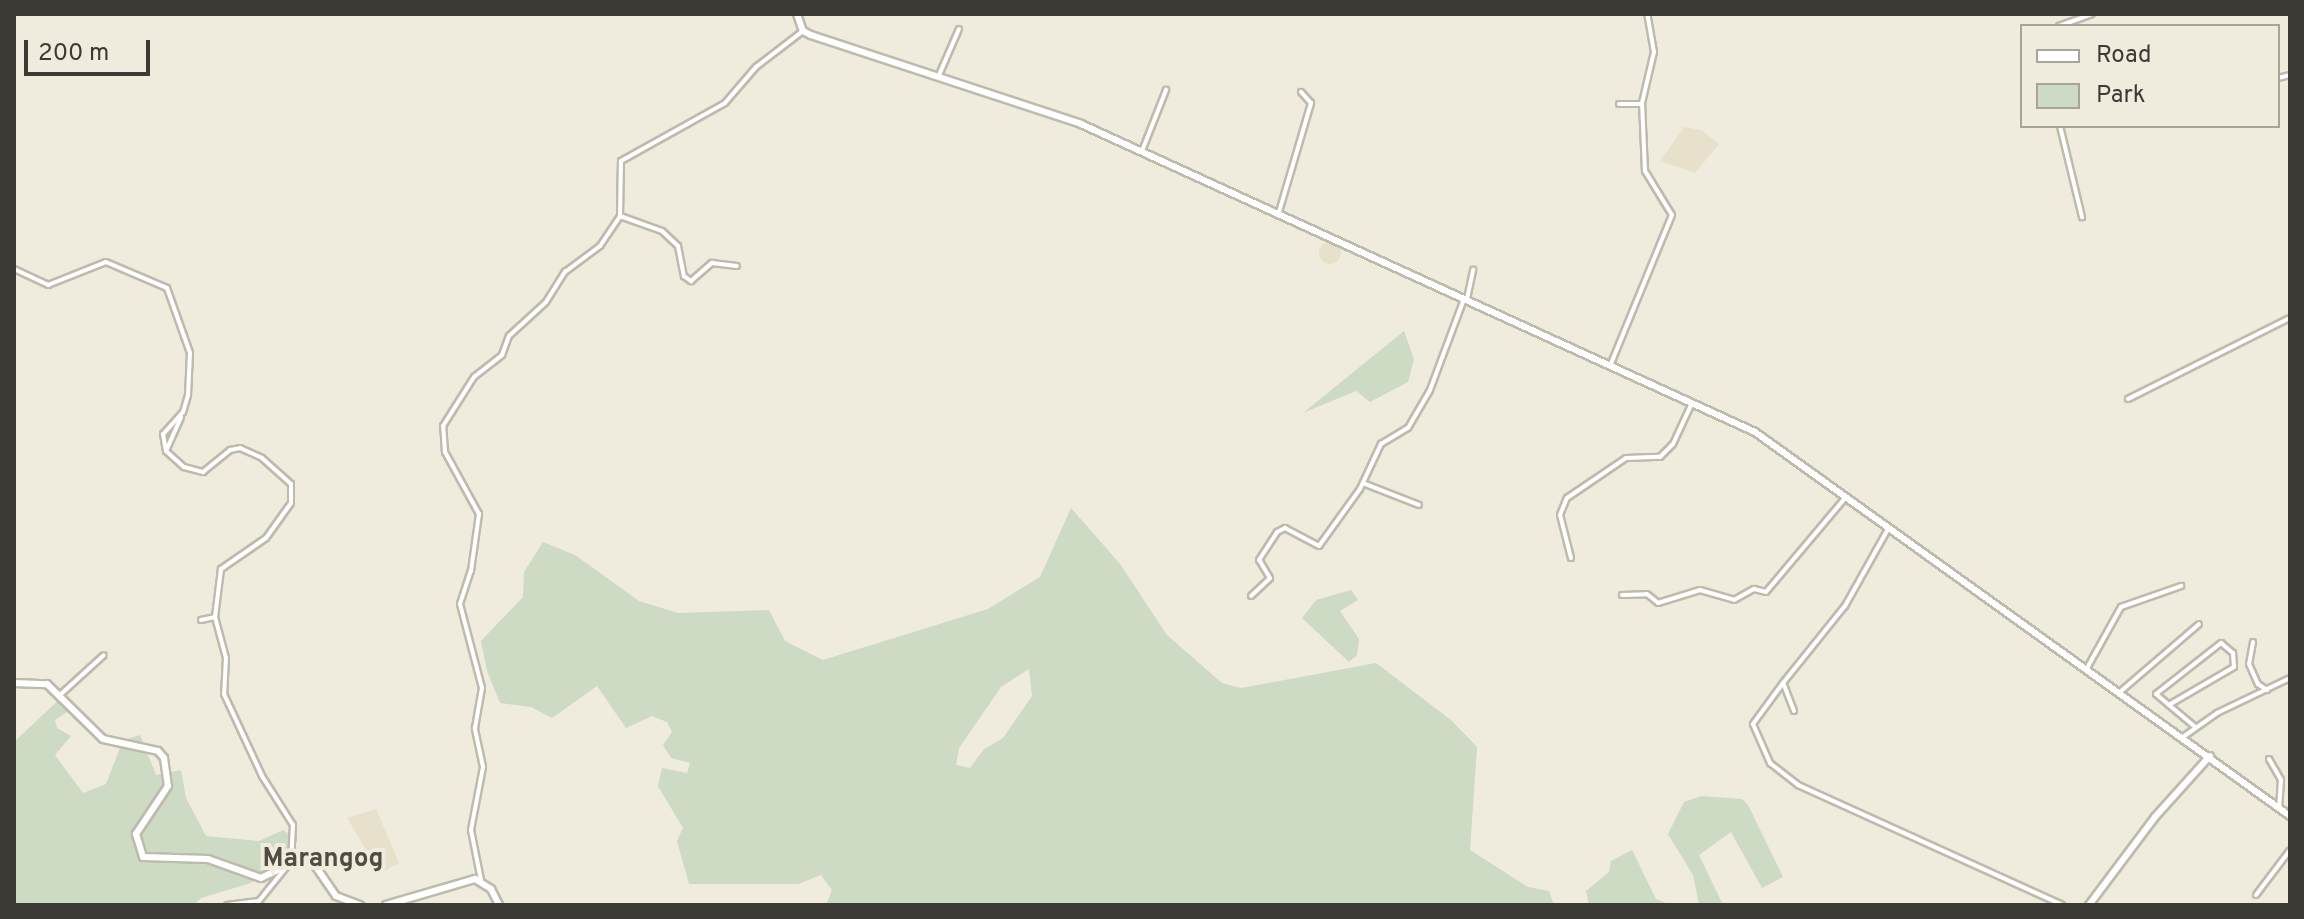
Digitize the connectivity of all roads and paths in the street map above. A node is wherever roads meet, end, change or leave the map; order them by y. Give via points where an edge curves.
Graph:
1 (797, 14) edge
2 (1647, 14) edge
3 (2092, 14) edge
4 (2082, 15) edge
5 (2063, 24) edge
6 (959, 29) dead end
7 (803, 31) junction
8 (939, 75) junction
9 (1166, 90) dead end
10 (1301, 92) dead end
11 (1619, 104) dead end
12 (1642, 104) junction
13 (2060, 128) edge
14 (1142, 151) junction
15 (1279, 212) junction
16 (620, 216) junction
17 (2082, 217) dead end
18 (737, 266) dead end
19 (14, 269) edge
20 (1473, 270) dead end
21 (1466, 298) junction
22 (2290, 318) edge
23 (1610, 366) junction
24 (2128, 399) dead end
25 (1692, 403) junction
26 (183, 412) junction
27 (166, 451) junction
28 (1363, 483) junction
29 (1846, 497) junction
30 (1419, 505) dead end
31 (1889, 527) junction
32 (1571, 558) dead end
33 (2181, 586) dead end
34 (1622, 595) dead end
35 (1251, 596) dead end
36 (215, 617) junction
37 (201, 620) dead end
38 (2199, 624) dead end
39 (2253, 642) dead end
40 (104, 655) dead end
41 (2086, 670) junction
42 (2290, 678) edge
43 (14, 683) edge
44 (1783, 683) junction
45 (2267, 690) junction
46 (2120, 692) junction
47 (60, 695) junction
48 (2169, 705) junction
49 (1794, 711) dead end
50 (2196, 728) junction
51 (2183, 737) junction
52 (2210, 756) junction
53 (2269, 759) dead end
54 (2279, 808) junction
55 (2290, 816) edge
56 (2290, 850) edge
57 (289, 864) junction
58 (481, 880) junction
59 (2256, 895) dead end
60 (227, 905) edge
61 (360, 905) edge
62 (386, 905) edge
63 (499, 905) edge
64 (2062, 905) edge
65 (2089, 905) edge

1 - 7 main road
2 - 12 street via 1654,52
3 - 4 street
4 - 5 street
6 - 8 street
7 - 8 main road
7 - 16 street via 756,67 725,103 621,161
8 - 14 main road
9 - 14 street
10 - 15 street via 1311,103
11 - 12 street
12 - 23 street via 1645,171 1672,215
13 - 17 street
14 - 15 main road
15 - 21 main road
16 - 18 street via 662,231 678,246 684,276 691,281 712,263
16 - 58 street via 600,246 569,267 546,302 509,336 502,355 474,377 443,426 445,452 479,514 460,604 482,688 475,728 483,767 471,830
19 - 26 street via 48,285 106,262 167,288 190,353
20 - 21 street
21 - 23 main road
21 - 28 street via 1430,390 1408,428 1381,444
22 - 24 street
23 - 25 main road
25 - 29 main road via 1755,432
25 - 32 street via 1673,444 1660,457 1626,458 1567,498 1560,515
26 - 27 street
26 - 27 street via 163,434
27 - 36 street via 184,467 203,472 240,448 262,458 291,484 291,503 266,538 221,569
28 - 30 street
28 - 35 street via 1319,546 1285,528 1277,532 1259,560 1270,578
29 - 31 main road
29 - 34 street via 1766,592 1754,589 1734,600 1700,590 1658,603 1647,594
31 - 41 main road
31 - 44 street via 1840,613
33 - 41 street via 2121,607
36 - 37 street
36 - 57 street via 225,652 224,694 262,776 293,825
38 - 46 street
39 - 45 street via 2249,664
40 - 47 street
41 - 46 main road
42 - 45 street
43 - 47 main road via 40,682
44 - 49 street
44 - 64 street via 1753,724 1770,763 1798,785
45 - 50 street
46 - 51 main road
47 - 57 main road via 103,739 158,751 164,758 168,786 135,839 143,857 208,859 261,878
48 - 48 street via 2234,667 2229,648 2217,644 2157,689
48 - 50 street
50 - 51 street
51 - 52 main road
52 - 54 main road
52 - 65 main road via 2155,817
53 - 54 street via 2281,780
54 - 55 main road
56 - 59 street
57 - 60 street via 259,901
57 - 61 main road via 317,864 336,896
58 - 62 main road
58 - 63 main road

